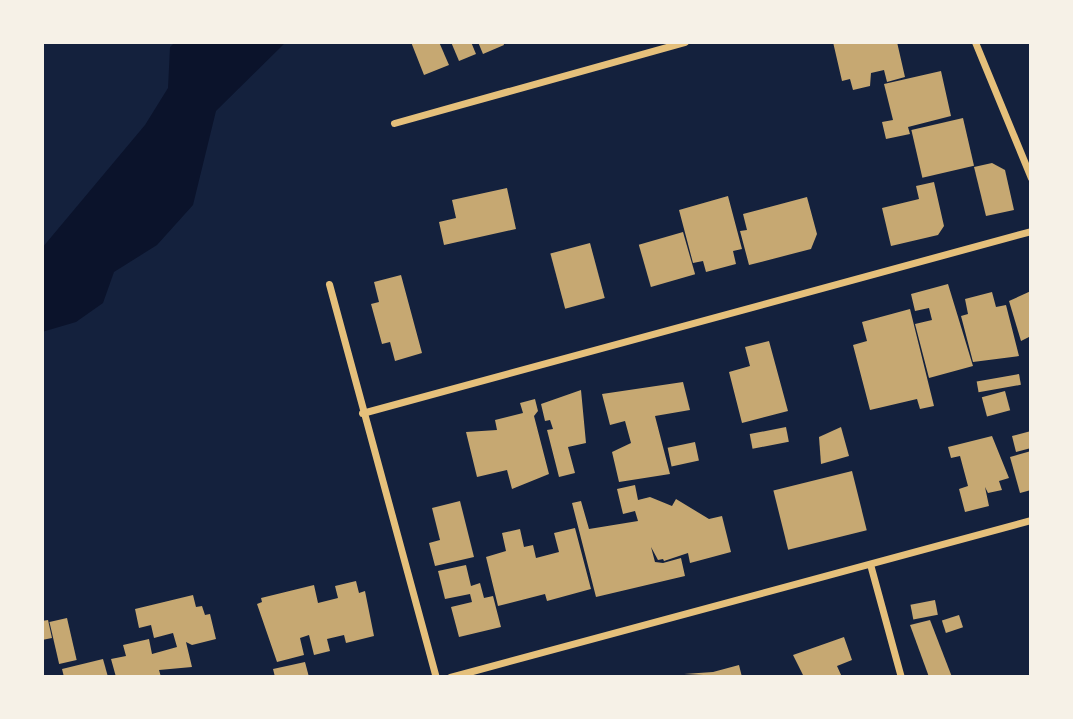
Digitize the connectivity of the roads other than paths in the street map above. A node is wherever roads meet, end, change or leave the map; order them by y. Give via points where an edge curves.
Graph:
1 (685, 42) edge
2 (975, 42) edge
3 (394, 123) dead end
4 (1031, 178) edge
5 (1031, 231) edge
6 (329, 284) dead end
7 (362, 413) junction
8 (1031, 520) edge
9 (870, 564) junction
10 (436, 677) edge
11 (450, 677) edge
12 (901, 677) edge

1 - 3 street
2 - 4 street
5 - 7 street
6 - 7 street
7 - 10 street
8 - 9 street
9 - 11 street
9 - 12 street

